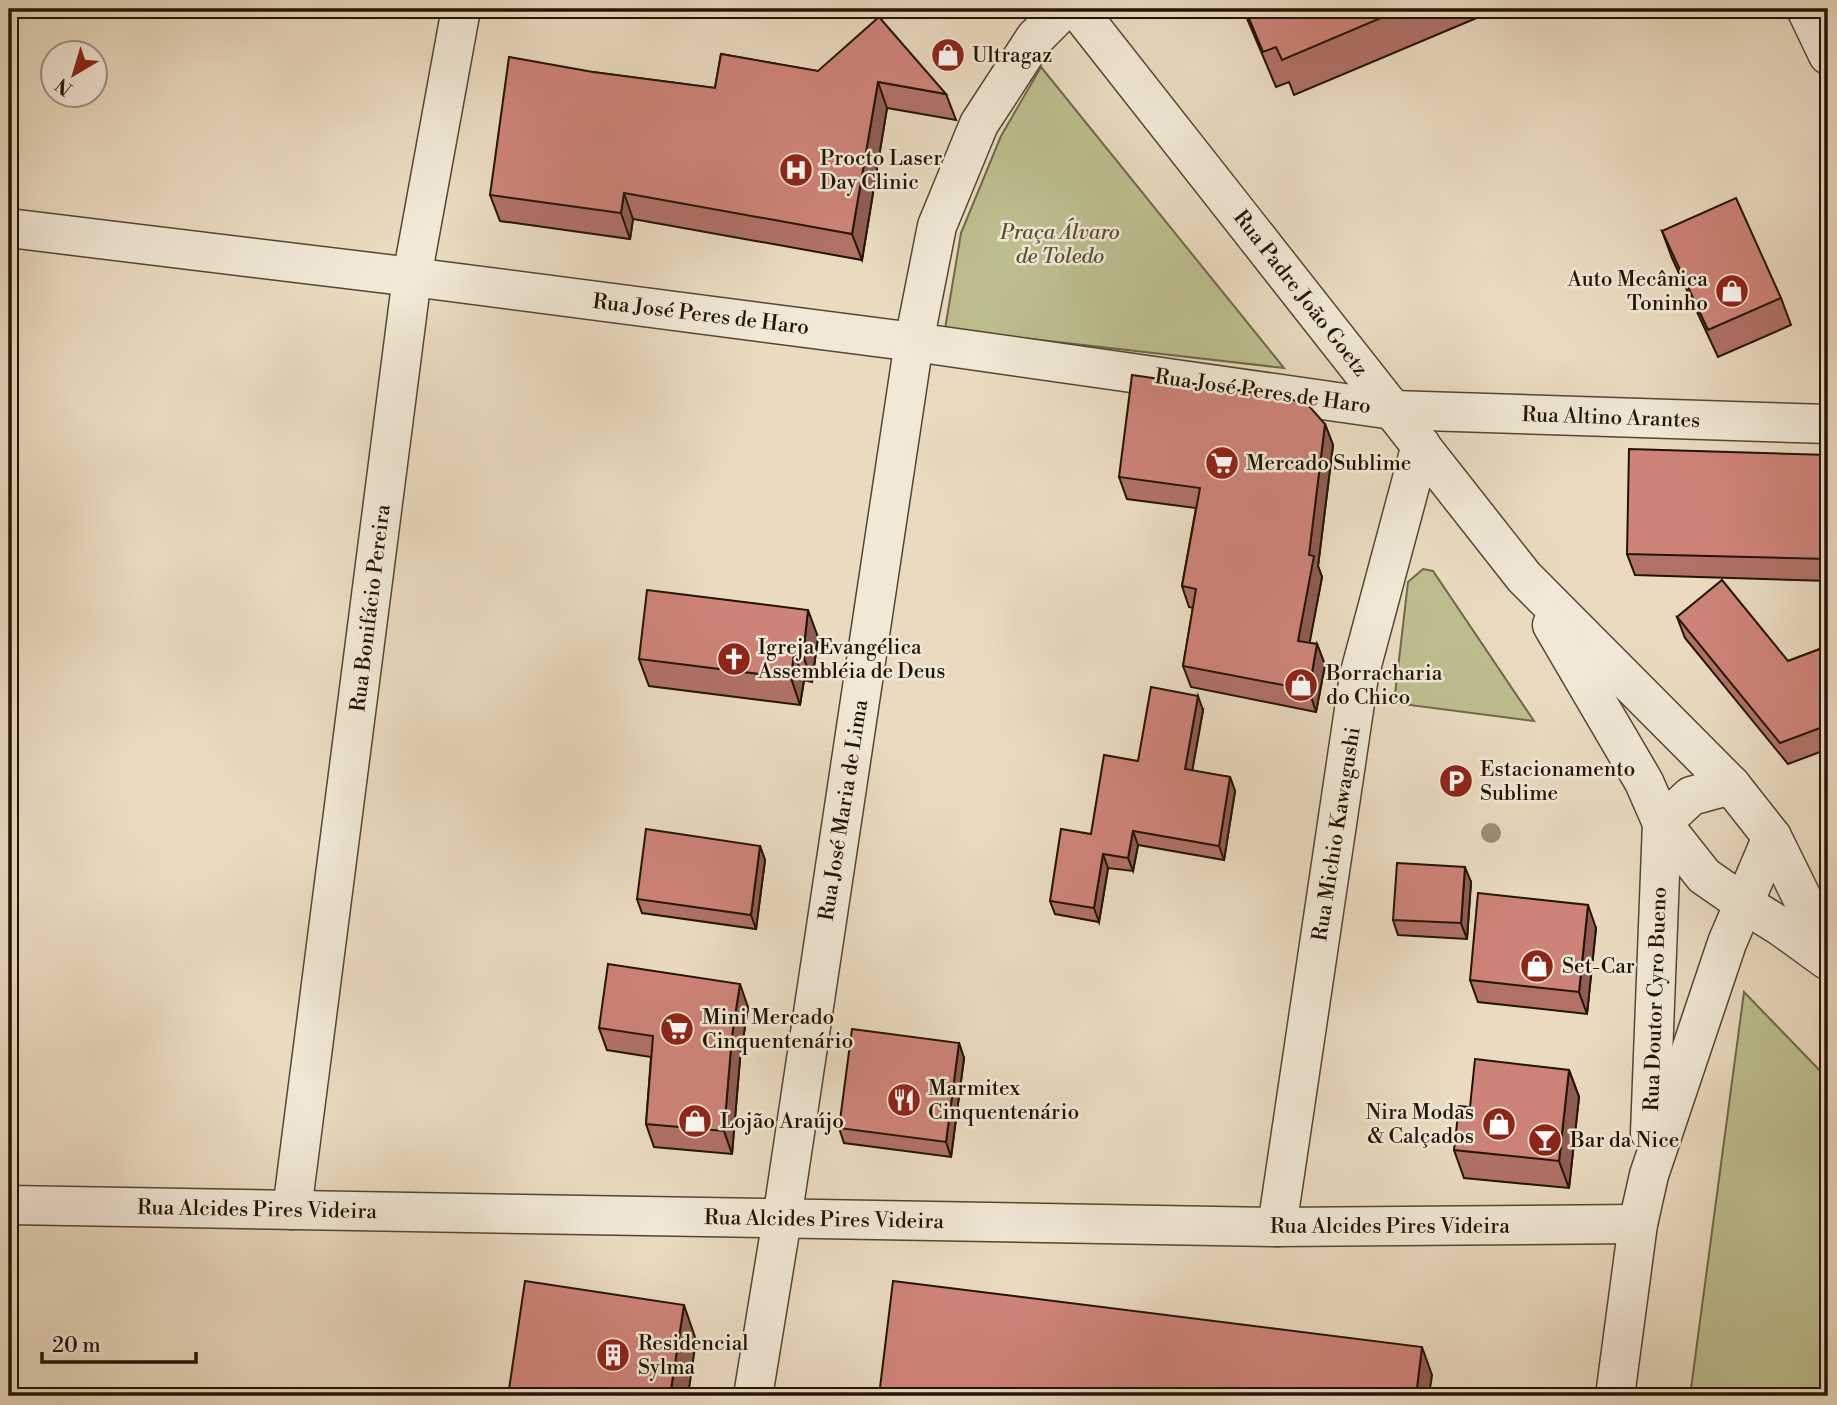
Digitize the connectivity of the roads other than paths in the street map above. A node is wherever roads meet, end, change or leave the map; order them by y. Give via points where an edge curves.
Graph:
1 (461, 9) edge
2 (1064, 9) edge
3 (1077, 9) edge
4 (1806, 9) edge
5 (1828, 55) edge
6 (9, 228) edge
7 (412, 277) junction
8 (914, 342) junction
9 (1393, 410) junction
10 (1828, 424) edge
11 (1420, 446) junction
12 (1524, 577) junction
13 (1731, 785) junction
14 (1662, 823) junction
15 (1772, 837) junction
16 (1743, 903) junction
17 (1826, 959) edge
18 (1649, 1175) junction
19 (9, 1205) edge
20 (292, 1210) junction
21 (782, 1219) junction
22 (1638, 1224) junction
23 (1277, 1227) junction
24 (753, 1396) edge
25 (1615, 1396) edge

1 - 7 street, Rua Bonifácio Pereira
2 - 8 street, Rua José Maria de Lima via 1035,38 979,124 937,226
3 - 9 street, Rua Padre João Goetz
4 - 5 street
6 - 7 street, Rua José Peres de Haro
7 - 8 street, Rua José Peres de Haro
7 - 20 street, Rua Bonifácio Pereira
8 - 9 street, Rua José Peres de Haro
8 - 21 street, Rua José Maria de Lima
9 - 10 street, Rua Altino Arantes
9 - 11 street, Rua Padre João Goetz
11 - 12 street, Rua Padre João Goetz
11 - 23 street, Rua Michio Kawagushi via 1359,676
12 - 13 street, Rua Padre João Goetz
12 - 14 street, Rua Padre João Goetz via 1644,782
13 - 14 street via 1692,796
13 - 15 street, Rua Padre João Goetz
14 - 16 street via 1704,876
14 - 18 street, Rua Doutor Cyro Bueno
15 - 16 street, Rua Doutor Cyro Bueno
15 - 17 street, Rua Padre João Goetz
16 - 17 street
16 - 18 street, Rua Doutor Cyro Bueno
18 - 22 street, Rua Doutor Cyro Bueno
19 - 20 street, Rua Alcides Pires Videira
20 - 21 street, Rua Alcides Pires Videira
21 - 23 street, Rua Alcides Pires Videira
21 - 24 street, Rua José Maria de Lima
22 - 23 street, Rua Alcides Pires Videira
22 - 25 street, Rua Doutor Cyro Bueno

